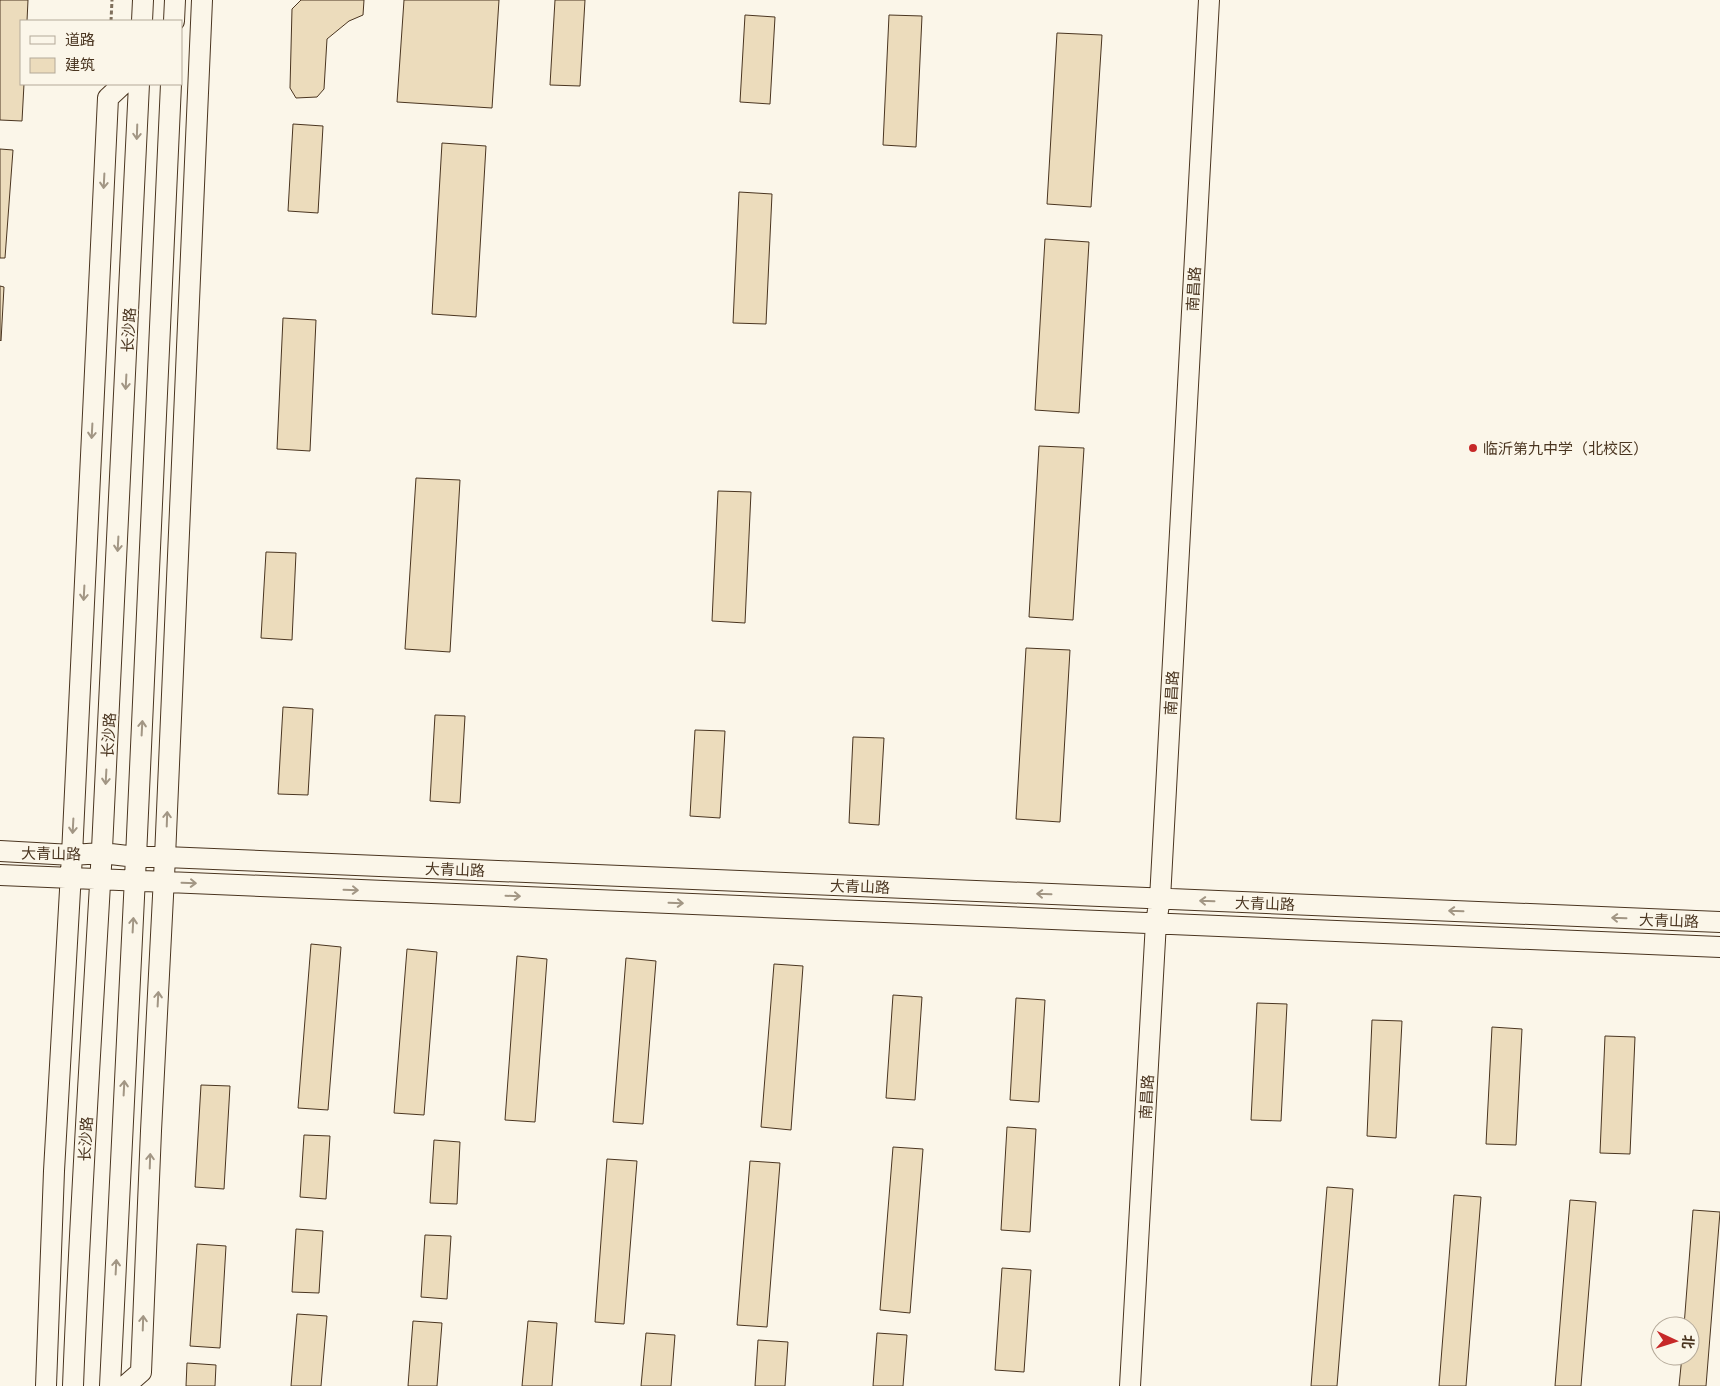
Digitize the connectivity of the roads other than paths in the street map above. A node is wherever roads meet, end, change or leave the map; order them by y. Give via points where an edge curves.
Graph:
1 (143, 0) edge
2 (175, 0) edge
3 (202, 0) edge
4 (1209, 0) edge
5 (142, 20) edge
6 (174, 20) edge
7 (123, 85) edge
8 (139, 85) edge
9 (171, 85) edge
10 (170, 111) junction
11 (196, 138) junction
12 (0, 851) edge
13 (102, 853) junction
14 (72, 855) junction
15 (136, 857) junction
16 (165, 857) junction
17 (0, 875) edge
18 (70, 877) junction
19 (100, 878) junction
20 (135, 881) junction
21 (164, 882) junction
22 (1160, 899) junction
23 (1156, 922) junction
24 (1720, 922) edge
25 (1720, 947) edge
26 (123, 1116) junction
27 (151, 1131) junction
28 (85, 1140) junction
29 (54, 1171) junction
30 (46, 1386) edge
31 (73, 1386) edge
32 (110, 1386) edge
33 (125, 1386) edge
34 (1130, 1386) edge

1 - 5 street
2 - 6 street
3 - 11 street
4 - 22 street, 南昌路
7 -> 14 street via 108,98
8 -> 13 street, 长沙路
9 - 10 street
10 - 11 street
15 -> 10 street
16 -> 11 street
12 - 14 street, 大青山路
13 - 14 street, 大青山路
13 - 15 street, 大青山路
13 - 19 street, 长沙路
14 - 18 street
15 - 16 street, 大青山路
15 - 20 street
16 - 21 street
22 -> 16 street, 大青山路
17 - 18 street, 大青山路
18 - 19 street, 大青山路
18 - 29 street
19 - 20 street, 大青山路
19 - 28 street, 长沙路
20 - 21 street, 大青山路
26 -> 20 street
21 -> 23 street, 大青山路
27 -> 21 street
22 - 23 street, 南昌路
24 -> 22 street, 大青山路
23 - 25 street, 大青山路
23 - 34 street, 南昌路
26 - 27 street
32 -> 26 street
33 -> 27 street via 141,1372
28 - 29 street
28 - 31 street, 长沙路
29 - 30 street

